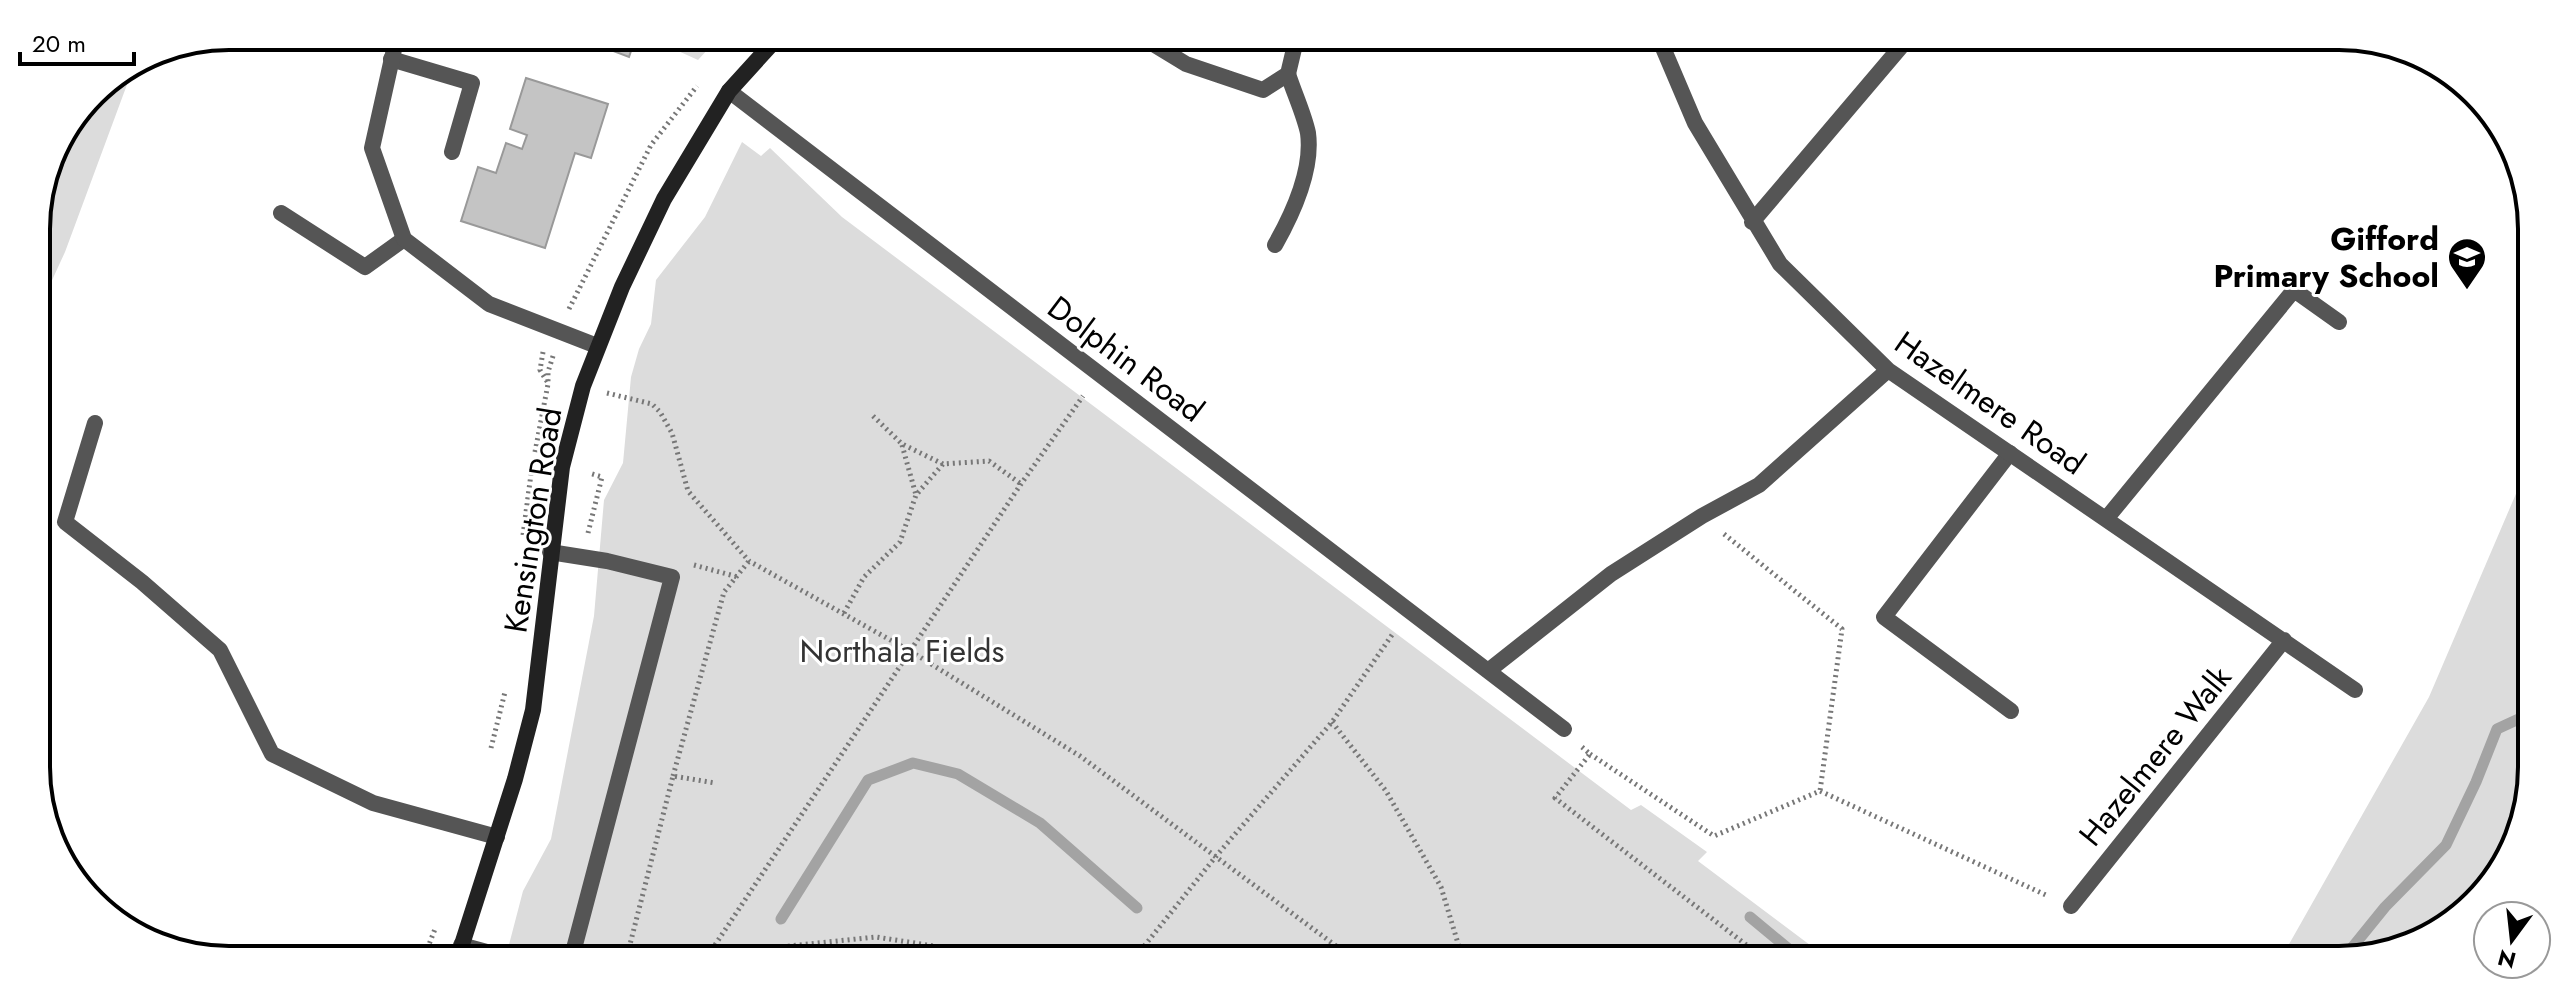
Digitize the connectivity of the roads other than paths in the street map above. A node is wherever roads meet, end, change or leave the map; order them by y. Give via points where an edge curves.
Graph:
1 (393, 50) edge
2 (766, 50) edge
3 (1163, 50) edge
4 (1294, 50) edge
5 (1664, 50) edge
6 (1898, 50) edge
7 (391, 59) junction
8 (1288, 74) junction
9 (729, 91) junction
10 (452, 152) dead end
11 (281, 213) dead end
12 (1752, 222) junction
13 (404, 239) junction
14 (1275, 245) dead end
15 (2339, 322) dead end
16 (597, 346) junction
17 (1888, 370) junction
18 (95, 423) dead end
19 (2010, 453) junction
20 (2106, 519) junction
21 (550, 552) junction
22 (2284, 640) junction
23 (1488, 671) junction
24 (2355, 690) dead end
25 (2011, 711) dead end
26 (1564, 729) road end
27 (497, 837) junction
28 (2071, 906) road end
29 (461, 946) edge
30 (575, 946) edge

1 - 7 street
2 - 9 street, Kensington Road
3 - 8 street via 1186,64 1263,90
4 - 8 street
5 - 12 street, Hazelmere Road via 1695,123
6 - 12 street
7 - 10 street via 472,83
7 - 13 street via 372,148
8 - 14 street via 1308,135 1304,178 1292,216
9 - 16 street, Kensington Road via 664,199
9 - 23 street, Dolphin Road
11 - 13 street via 365,267
12 - 17 street, Hazelmere Road via 1780,264
13 - 16 street via 489,304
15 - 20 street via 2294,290
16 - 21 street, Kensington Road via 565,454
17 - 19 street, Hazelmere Road
17 - 23 street via 1759,485 1611,574
18 - 27 street via 65,522 220,650 272,754 373,803
19 - 20 street, Hazelmere Road
19 - 25 street via 1884,617
20 - 22 street, Hazelmere Road
21 - 27 street, Kensington Road via 533,710
21 - 30 street via 672,577
22 - 24 street, Hazelmere Road
22 - 28 street, Hazelmere Walk
23 - 26 street, Dolphin Road
27 - 29 street, Kensington Road

